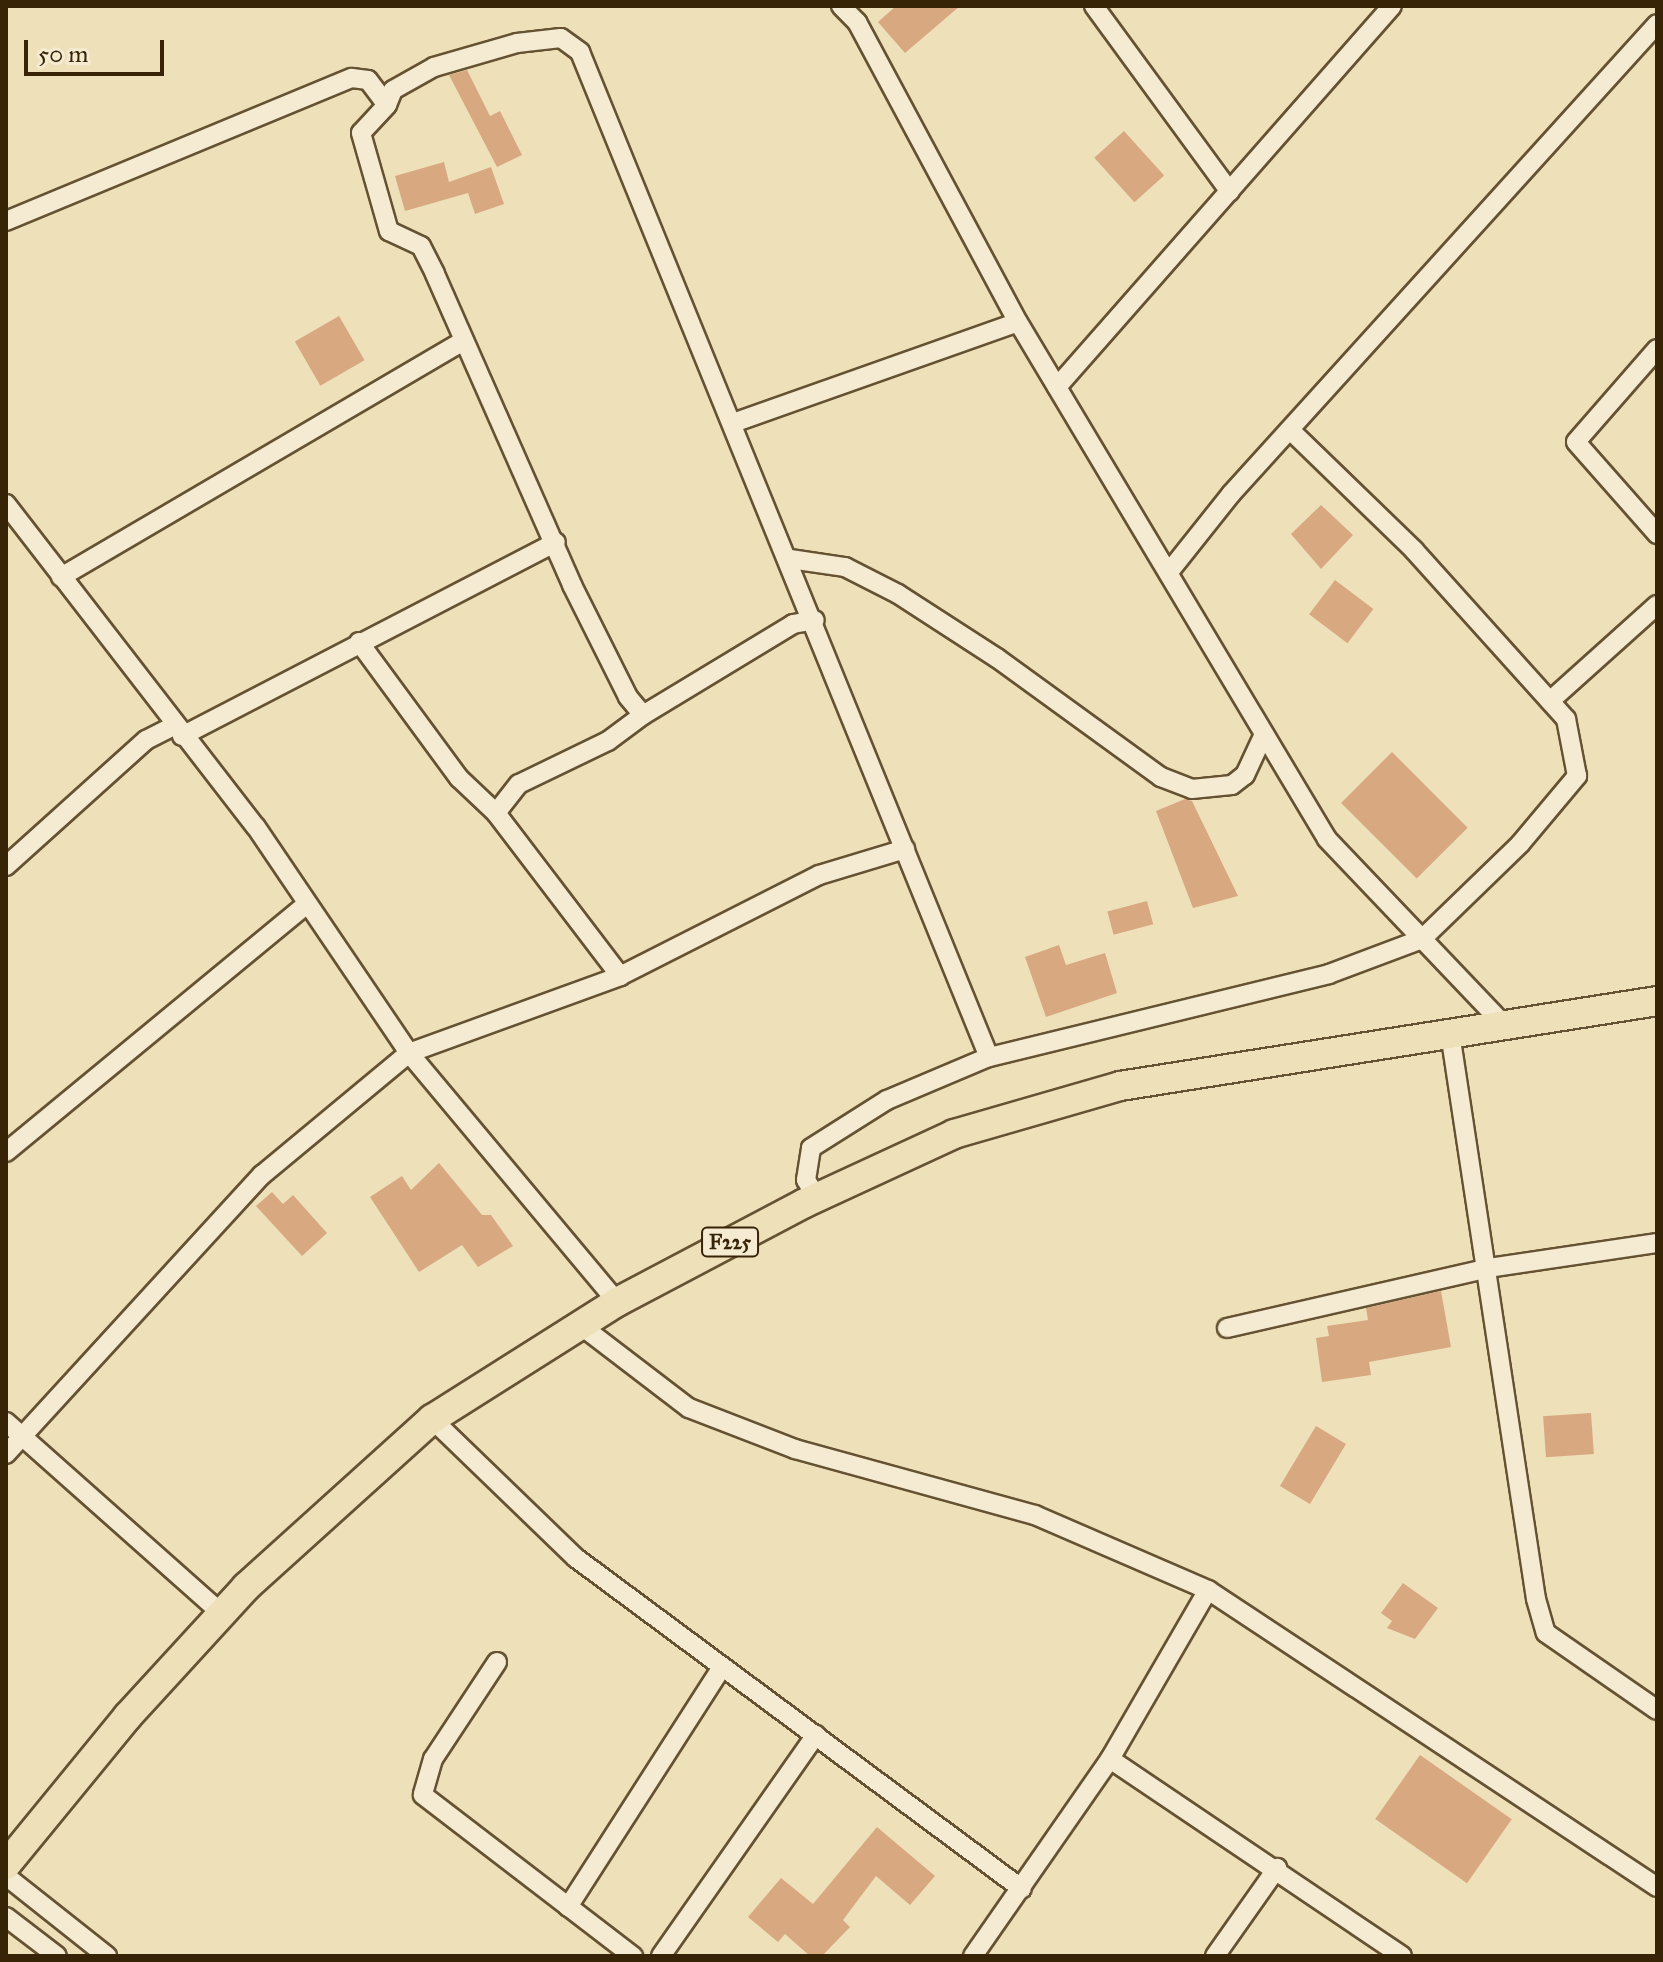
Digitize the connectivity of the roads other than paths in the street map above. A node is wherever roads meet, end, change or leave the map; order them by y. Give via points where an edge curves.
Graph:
1 (841, 6) edge
2 (1094, 6) edge
3 (1392, 6) edge
4 (1657, 24) edge
5 (387, 105) junction
6 (1230, 192) junction
7 (6, 221) edge
8 (1018, 322) junction
9 (464, 341) junction
10 (1657, 349) edge
11 (1057, 387) junction
12 (733, 423) junction
13 (1290, 430) junction
14 (6, 504) edge
15 (1657, 534) edge
16 (556, 542) junction
17 (790, 559) junction
18 (1169, 572) junction
19 (61, 577) junction
20 (1657, 605) edge
21 (815, 620) junction
22 (359, 642) junction
23 (1550, 701) junction
24 (643, 715) junction
25 (178, 731) junction
26 (1264, 734) junction
27 (496, 813) junction
28 (6, 840) edge
29 (905, 849) junction
30 (21, 852) junction
31 (6, 866) edge
32 (307, 904) junction
33 (1422, 939) junction
34 (620, 976) junction
35 (1657, 1001) edge
36 (1506, 1027) junction
37 (1450, 1033) junction
38 (409, 1053) junction
39 (989, 1057) junction
40 (6, 1152) edge
41 (816, 1197) junction
42 (1657, 1243) edge
43 (1488, 1268) junction
44 (617, 1302) junction
45 (579, 1324) junction
46 (1227, 1328) dead end
47 (432, 1419) junction
48 (6, 1422) edge
49 (22, 1436) junction
50 (6, 1454) edge
51 (1208, 1590) junction
52 (221, 1613) junction
53 (497, 1662) dead end
54 (720, 1670) junction
55 (1657, 1710) edge
56 (816, 1735) junction
57 (1110, 1759) junction
58 (6, 1865) edge
59 (1277, 1868) junction
60 (6, 1876) edge
61 (1657, 1887) edge
62 (1022, 1889) junction
63 (568, 1907) junction
64 (6, 1917) edge
65 (57, 1956) edge
66 (107, 1956) edge
67 (633, 1956) edge
68 (661, 1956) edge
69 (973, 1956) edge
70 (1215, 1956) edge
71 (1402, 1956) edge

1 - 8 street via 857,22
2 - 6 street
3 - 6 street
4 - 13 street
5 - 7 street via 368,80 352,78
5 - 9 street via 361,133 389,231 421,246
5 - 12 street via 393,90 434,67 517,43 571,41
6 - 11 street
8 - 11 street
8 - 12 street
9 - 16 street
9 - 19 street
10 - 15 street via 1576,442
11 - 18 street
12 - 17 street
13 - 18 street
13 - 23 street via 1414,550
14 - 19 street
16 - 22 street
16 - 24 street via 606,657
17 - 21 street
17 - 26 street via 845,567 898,594 997,658 1161,777 1192,789 1232,785 1245,775
18 - 26 street
19 - 25 street
20 - 23 street
21 - 24 street via 793,624
21 - 29 street
22 - 25 street
22 - 27 street via 459,778
23 - 33 street via 1566,719 1577,776 1520,844
24 - 27 street via 608,741 519,784
25 - 30 street via 146,740
25 - 32 street via 256,827
26 - 33 street via 1327,839
27 - 34 street
28 - 30 street
29 - 34 street via 819,875
29 - 39 street
30 - 31 street
32 - 38 street
32 - 40 street
33 - 36 street
33 - 39 street via 1329,974
34 - 38 street
35 - 36 main road, F225
36 - 37 main road, F225
37 - 41 main road, F225 via 1120,1086 954,1134
37 - 43 street
38 - 44 street
38 - 49 street via 271,1166
39 - 41 street via 887,1100 811,1148 806,1180
41 - 44 main road, F225
42 - 43 street
43 - 46 street
43 - 55 street via 1536,1599 1546,1633
44 - 45 main road, F225
45 - 47 main road, F225
45 - 51 street via 689,1408 795,1449 1035,1515
47 - 52 main road, F225
47 - 54 street via 576,1558
48 - 49 street
49 - 50 street
49 - 52 street
51 - 57 street
51 - 61 street
52 - 58 main road, F225
53 - 63 street via 433,1759 423,1795
54 - 56 street
54 - 63 street
56 - 62 street
56 - 68 street
57 - 59 street
57 - 62 street
59 - 70 street
59 - 71 street
60 - 66 street
62 - 69 street
63 - 67 street
64 - 65 street

